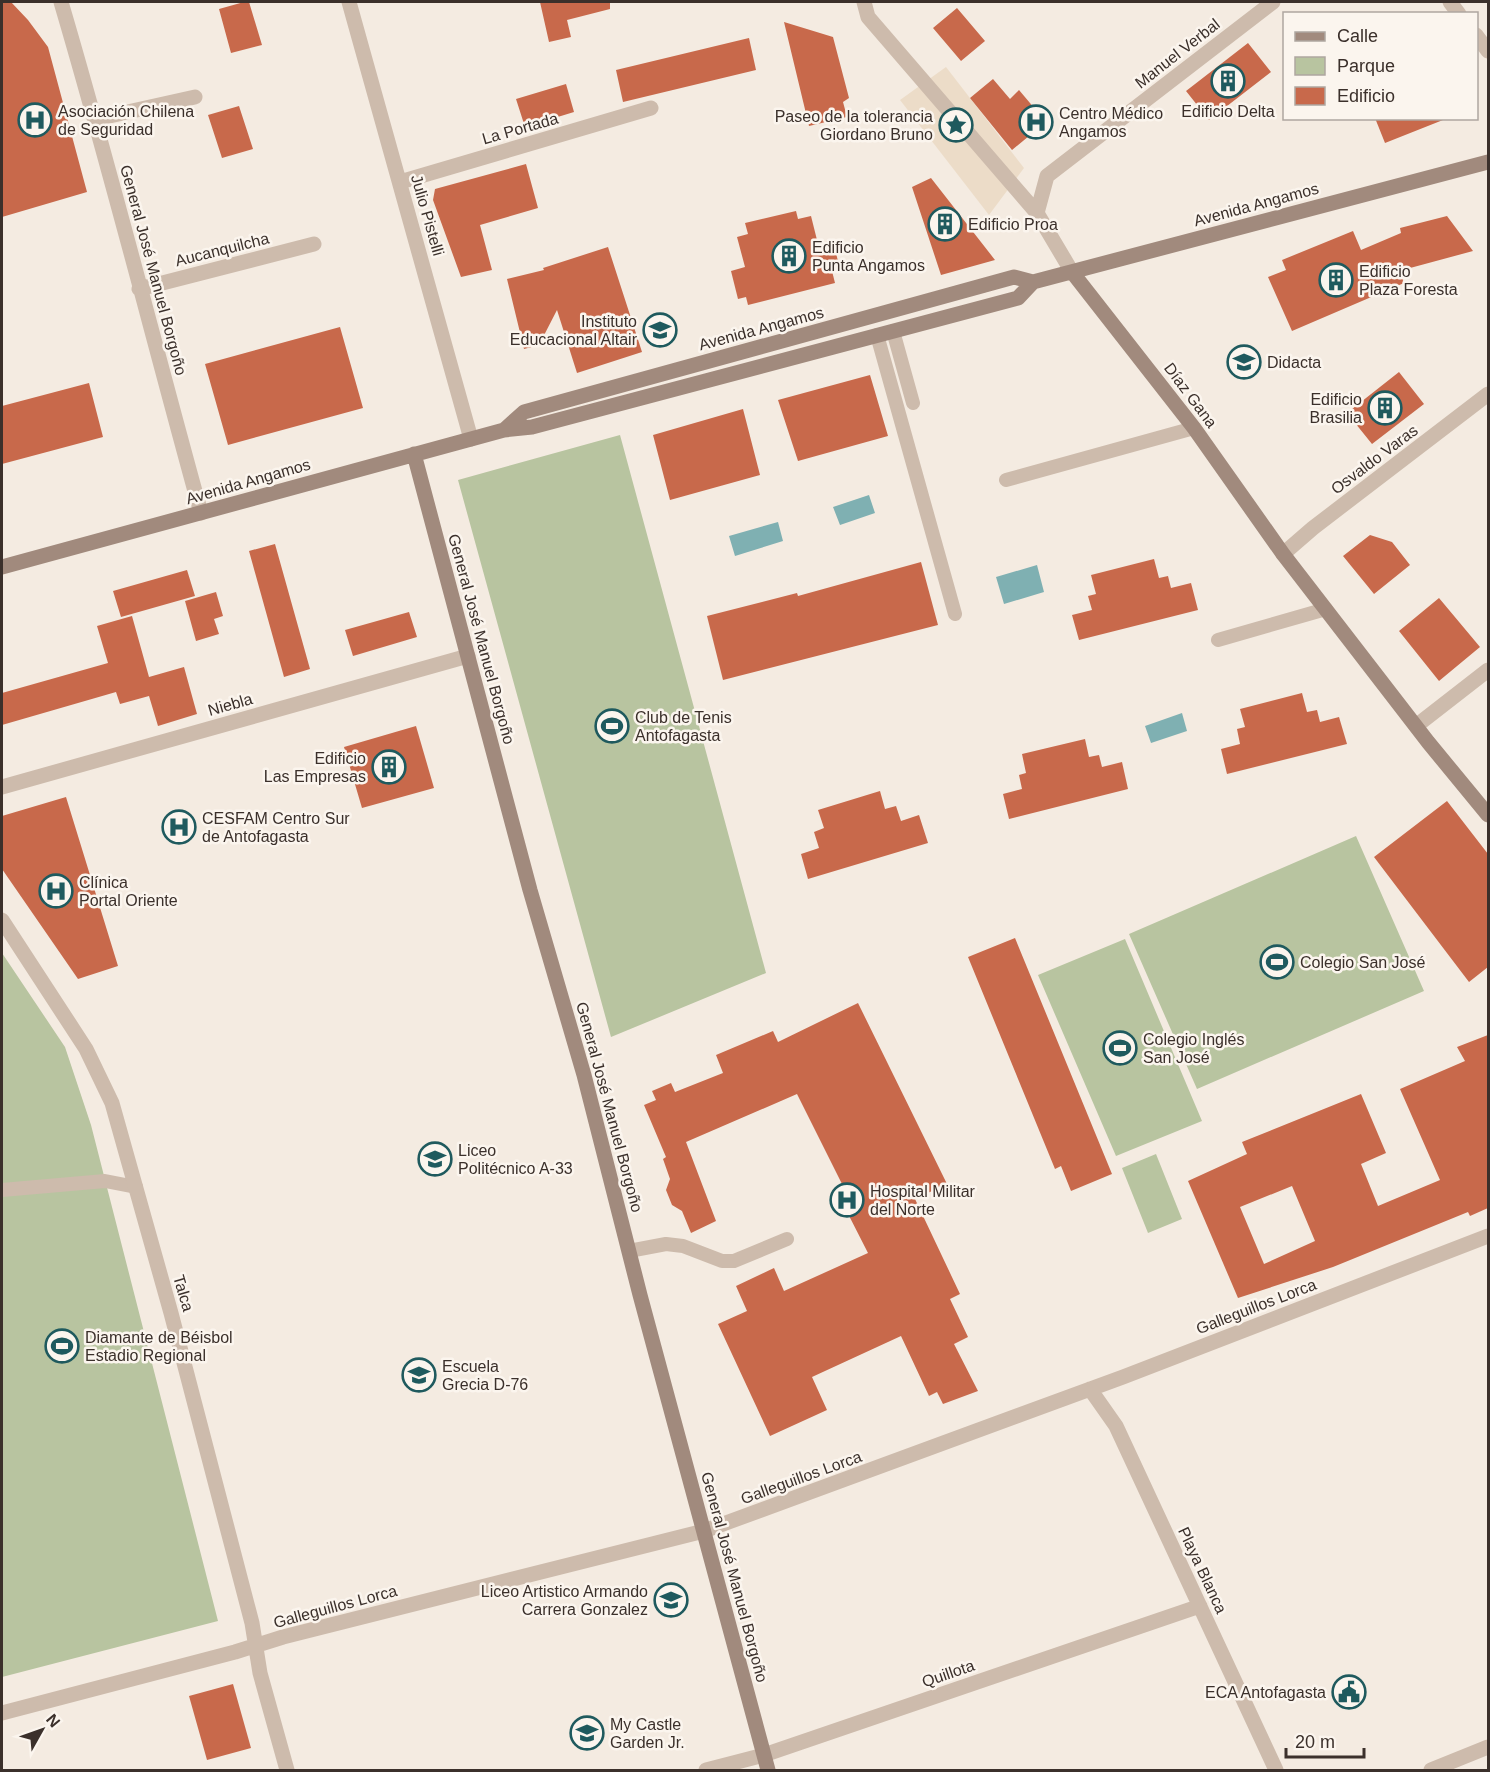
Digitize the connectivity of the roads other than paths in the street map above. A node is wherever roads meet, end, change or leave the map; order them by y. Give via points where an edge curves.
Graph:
1 (61, 2) edge
2 (349, 2) edge
3 (864, 2) edge
4 (1273, 2) edge
5 (1478, 38) edge
6 (1488, 51) edge
7 (195, 97) dead end
8 (651, 108) dead end
9 (96, 119) junction
10 (1488, 162) edge
11 (400, 182) junction
12 (1037, 213) junction
13 (314, 244) dead end
14 (1072, 272) junction
15 (1033, 282) junction
16 (139, 289) junction
17 (893, 331) junction
18 (876, 335) junction
19 (1488, 394) edge
20 (913, 403) dead end
21 (1194, 428) junction
22 (504, 430) junction
23 (471, 439) junction
24 (414, 454) junction
25 (1006, 480) dead end
26 (201, 513) junction
27 (1283, 554) junction
28 (2, 567) edge
29 (1326, 609) junction
30 (955, 614) dead end
31 (1218, 640) dead end
32 (468, 656) junction
33 (1488, 670) edge
34 (1416, 726) junction
35 (2, 787) edge
36 (1488, 815) edge
37 (2, 920) edge
38 (136, 1187) junction
39 (2, 1190) edge
40 (1488, 1236) edge
41 (787, 1239) dead end
42 (629, 1251) junction
43 (1090, 1389) junction
44 (704, 1532) junction
45 (1200, 1606) junction
46 (257, 1646) junction
47 (2, 1713) edge
48 (1488, 1747) edge
49 (764, 1755) junction
50 (287, 1770) edge
51 (706, 1770) edge
52 (768, 1770) edge
53 (1276, 1770) edge
54 (1433, 1770) edge

1 - 9 street, General José Manuel Borgoño
2 - 11 street, Julio Pistelli
3 - 12 street, Díaz Gana via 867,17
4 - 12 street, Manuel Verbal via 1047,176
5 - 6 street
7 - 9 street
8 - 11 street, La Portada
9 - 16 street, General José Manuel Borgoño
10 - 14 main road, Avenida Angamos
11 - 23 street, Julio Pistelli
12 - 14 street, Díaz Gana
13 - 16 street, Aucanquilcha
14 - 15 main road, Avenida Angamos
14 - 21 main road, Díaz Gana
15 - 17 main road, Avenida Angamos via 1018,297
15 - 22 main road, Avenida Angamos via 1014,277 525,412
16 - 26 street, General José Manuel Borgoño
17 - 18 main road, Avenida Angamos
17 - 20 lane
18 - 22 main road, Avenida Angamos via 532,427
18 - 30 lane
19 - 27 street, Osvaldo Varas
21 - 25 lane
21 - 27 main road, Díaz Gana
22 - 23 main road, Avenida Angamos
23 - 24 main road, Avenida Angamos
24 - 26 main road, Avenida Angamos
24 - 32 main road, General José Manuel Borgoño
26 - 28 main road, Avenida Angamos
27 - 29 main road, Díaz Gana
29 - 31 lane
29 - 34 main road, Díaz Gana
32 - 35 street, Niebla
32 - 42 main road, General José Manuel Borgoño
33 - 34 street
34 - 36 main road, Díaz Gana
37 - 38 street, Talca via 86,1049 112,1103
38 - 39 lane via 105,1181
38 - 46 street, Talca
40 - 43 street, Galleguillos Lorca
41 - 42 lane via 734,1261 666,1244
42 - 44 main road, General José Manuel Borgoño
43 - 44 street, Galleguillos Lorca
43 - 45 street, Playa Blanca via 1116,1426
44 - 46 street, Galleguillos Lorca
44 - 49 main road, General José Manuel Borgoño
45 - 49 street, Quillota
45 - 53 street, Playa Blanca
46 - 47 street, Galleguillos Lorca
46 - 50 street, Talca via 260,1673
48 - 54 street
49 - 51 street, Quillota
49 - 52 main road, General José Manuel Borgoño

